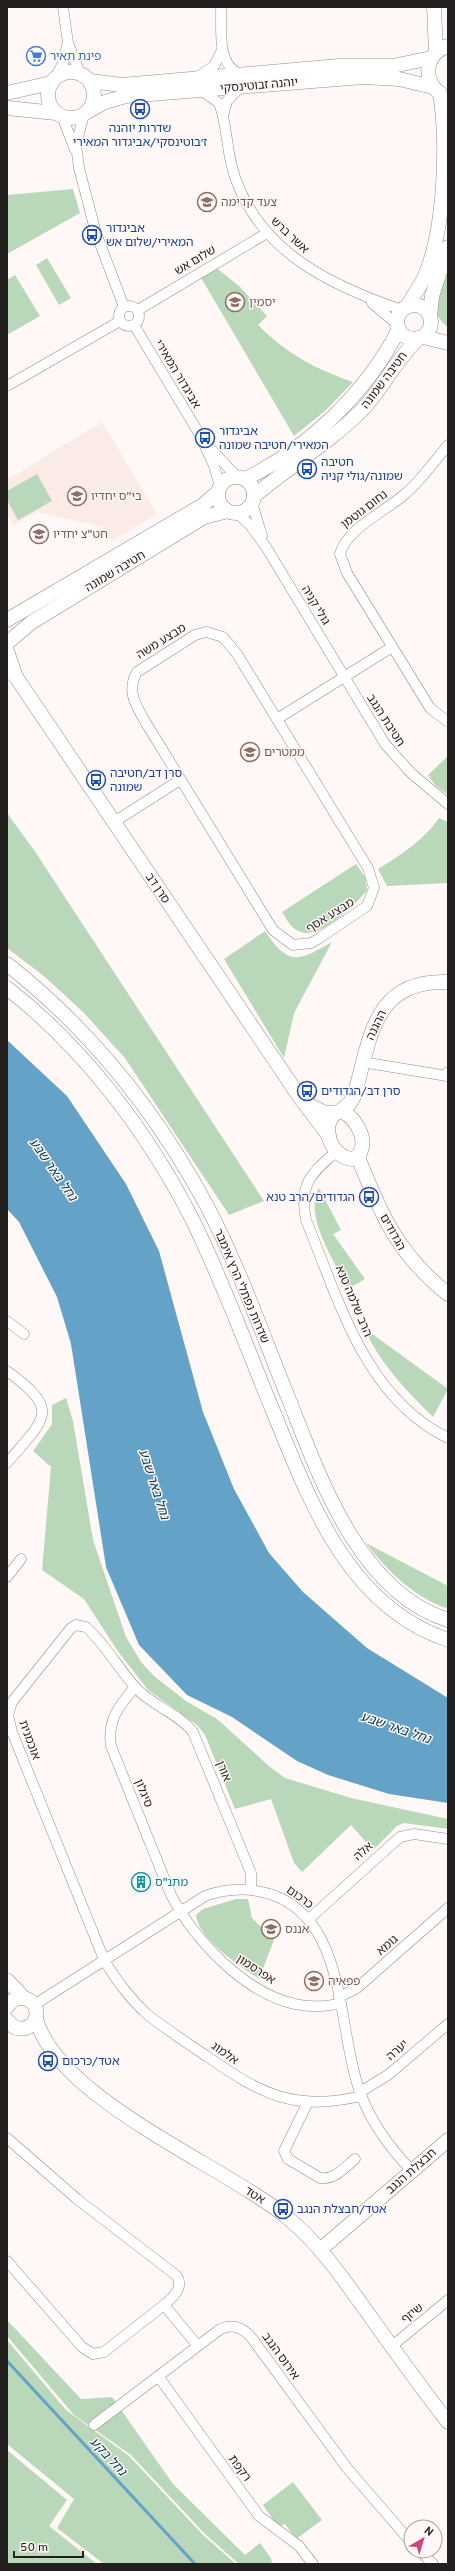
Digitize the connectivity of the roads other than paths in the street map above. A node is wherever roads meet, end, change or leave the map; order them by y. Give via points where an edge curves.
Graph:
1 (63, 7) edge
2 (221, 7) edge
3 (434, 8) edge
4 (448, 36) edge
5 (68, 43) junction
6 (222, 50) junction
7 (438, 52) edge
8 (85, 77) junction
9 (53, 80) junction
10 (240, 80) junction
11 (197, 84) junction
12 (440, 92) edge
13 (7, 93) edge
14 (7, 108) edge
15 (85, 113) junction
16 (59, 115) junction
17 (223, 120) junction
18 (76, 154) junction
19 (267, 234) junction
20 (448, 247) edge
21 (360, 296) junction
22 (124, 307) junction
23 (404, 309) junction
24 (138, 310) junction
25 (431, 318) junction
26 (120, 321) junction
27 (134, 325) junction
28 (398, 327) junction
29 (421, 338) junction
30 (448, 340) edge
31 (448, 343) edge
32 (7, 386) edge
33 (200, 435) junction
34 (448, 445) edge
35 (241, 478) junction
36 (219, 489) junction
37 (253, 499) junction
38 (232, 512) junction
39 (266, 547) junction
40 (7, 620) edge
41 (7, 636) edge
42 (7, 643) edge
43 (392, 647) junction
44 (7, 651) edge
45 (12, 673) edge
46 (344, 677) junction
47 (277, 719) junction
48 (448, 722) edge
49 (180, 780) junction
50 (448, 804) edge
51 (114, 822) junction
52 (7, 964) edge
53 (448, 982) edge
54 (7, 988) edge
55 (362, 1062) junction
56 (448, 1072) edge
57 (356, 1088) junction
58 (301, 1099) junction
59 (337, 1112) junction
60 (356, 1121) junction
61 (329, 1136) junction
62 (336, 1152) junction
63 (358, 1157) junction
64 (448, 1294) edge
65 (7, 1321) edge
66 (24, 1334) dead end
67 (7, 1371) edge
68 (448, 1438) edge
69 (7, 1463) edge
70 (21, 1559) dead end
71 (7, 1577) edge
72 (448, 1620) edge
73 (448, 1640) edge
74 (135, 1687) junction
75 (448, 1839) edge
76 (251, 1889) junction
77 (448, 1908) edge
78 (180, 1912) junction
79 (309, 1919) junction
80 (105, 1962) junction
81 (7, 1980) edge
82 (340, 2001) junction
83 (7, 2007) edge
84 (32, 2007) junction
85 (7, 2020) edge
86 (448, 2024) edge
87 (22, 2029) junction
88 (7, 2033) edge
89 (50, 2049) junction
90 (361, 2094) junction
91 (308, 2102) junction
92 (7, 2138) edge
93 (448, 2140) edge
94 (355, 2159) dead end
95 (411, 2170) junction
96 (320, 2250) junction
97 (7, 2261) edge
98 (448, 2300) edge
99 (164, 2305) junction
100 (198, 2346) junction
101 (392, 2346) junction
102 (158, 2376) junction
103 (448, 2422) edge
104 (94, 2425) dead end
105 (403, 2533) edge
106 (313, 2564) edge

1 - 5 street
2 - 6 street
3 - 4 street via 438,21
3 - 7 street
5 - 8 street
5 - 9 street via 64,61
6 - 10 street via 228,67
6 - 11 street via 214,66
7 - 10 street, יוהנה זבוטינסקי via 393,66 339,66
7 - 12 street via 428,73
8 - 9 street via 67,72
8 - 11 street, יוהנה זבוטינסקי via 122,85
8 - 15 street via 94,94 94,101
9 - 13 street
9 - 16 street via 47,96 52,108
10 - 11 street, יוהנה זבוטינסקי
10 - 12 street, יוהנה זבוטינסקי via 363,77 400,79
10 - 17 street, אשר ברש via 227,101
11 - 15 street, יוהנה זבוטינסקי via 118,98
11 - 17 street, אשר ברש via 219,103
12 - 23 street via 443,160 435,237 424,278
14 - 16 street
15 - 16 street via 73,118
15 - 18 street via 77,137
16 - 18 street
17 - 19 street, אשר ברש via 235,179 248,208
18 - 22 street via 96,233
19 - 21 street, אשר ברש via 298,262
19 - 24 street, שלום אש
20 - 25 street via 432,296
21 - 23 street, אשר ברש
21 - 28 street, אשר ברש
22 - 24 street via 133,306
22 - 26 street via 119,313
23 - 25 street via 420,306
23 - 28 street via 398,317
24 - 27 street via 139,319
25 - 29 street via 430,330
25 - 30 street via 439,332
26 - 27 street via 126,326
26 - 32 street
27 - 33 street, אביגדור המאירי
28 - 29 street via 410,338
28 - 35 street, חטיבה שמונה via 365,382 336,413 298,445
29 - 31 street
29 - 37 street, חטיבה שמונה via 409,348 378,392 347,425
33 - 35 street, אביגדור המאירי
33 - 36 street, אביגדור המאירי via 216,470
34 - 43 street, נחום גוטמן via 415,485 390,507 355,530 342,545 340,554 347,573
35 - 36 street via 225,480
35 - 37 street via 252,486
36 - 38 street via 219,501
36 - 40 street, חטיבה שמונה via 203,505
37 - 38 street via 246,510
37 - 39 street, גולי קניה
38 - 39 street, גולי קניה via 250,525
38 - 42 street, חטיבה שמונה via 204,518 32,622
39 - 46 street, גולי קניה
41 - 42 street
43 - 46 street
43 - 48 street, נחום גוטמן via 430,708
44 - 45 street, סרן דב
45 - 51 street, סרן דב
46 - 47 street
46 - 50 street, חטיבת הנגב via 394,755
47 - 49 street, מבצע משה via 237,654 223,638 206,632 195,635 137,672 131,682 135,705
47 - 49 street, מבצע אסף via 368,868 374,888 367,906 318,939 310,943 293,945 273,930
49 - 51 street
51 - 58 street, סרן דב
52 - 72 street, שדרות נפתלי הרץ אימבר via 52,1002 94,1044 156,1122 194,1184 222,1239 321,1480 350,1535 388,1582 425,1610
53 - 55 street, ההגנה via 412,986 394,998 380,1012
54 - 73 street, שדרות נפתלי הרץ אימבר via 85,1062 155,1155 205,1247 304,1487 334,1546 380,1600 415,1626
55 - 56 street via 447,1076
55 - 57 street, ההגנה
57 - 59 street, ההגנה via 350,1103
57 - 60 street, ההגנה
58 - 59 street, סרן דב via 315,1109
58 - 61 street, סרן דב
59 - 60 street via 350,1115
59 - 61 street via 330,1121
60 - 63 street via 362,1143
61 - 62 street
62 - 63 street via 344,1159
62 - 68 street, הרב שלמה טנא via 318,1168 304,1189 306,1220 354,1336 377,1377 405,1408
63 - 64 street, הגדודים via 370,1187 405,1254 420,1271
65 - 66 street
67 - 69 street via 37,1395 42,1410 37,1428
70 - 71 street
74 - 76 street, אורן via 193,1732 251,1873
74 - 78 street, סיגלון via 119,1705 110,1723 111,1746
74 - 80 street, אוכמנית via 91,1631 76,1625 65,1633 17,1694 8,1715 12,1732
75 - 79 street, אלה via 414,1834 400,1837
76 - 78 street, כרכום via 220,1891 205,1896
76 - 79 street, כרכום via 279,1897
77 - 82 street, גומא
78 - 80 street, כרכום
78 - 82 street, אפרסמון via 202,1941 224,1963 267,1992 293,2004 306,2006
79 - 82 street, כרכום via 326,1950
80 - 84 street, כרכום
80 - 91 street, אלמוג via 125,1993 161,2026 244,2082 270,2094
81 - 84 street, אטד
82 - 90 street, כרכום
83 - 84 street via 15,1999
84 - 87 street via 32,2025
84 - 89 street, אטד
85 - 87 street, אטד via 14,2027
86 - 90 street, יערה via 388,2075
87 - 88 street
87 - 89 street, אטד
89 - 96 street, אטד via 66,2068 94,2092 271,2205 301,2229
90 - 91 street, אלמוג via 333,2102
90 - 95 street, כרכום via 385,2141
91 - 94 street via 284,2151 288,2159 326,2179 335,2176
92 - 99 street via 77,2199 177,2276 180,2282 178,2289
93 - 95 street, חבצלת הנגב
95 - 96 street, חבצלת הנגב
96 - 101 street, אטד
97 - 99 street via 82,2347 93,2354 104,2352
98 - 101 street, שיזף
99 - 100 street
100 - 102 street, אירוס הנגב
100 - 105 street, אירוס הנגב via 226,2327 236,2327 247,2333 347,2468
101 - 103 street, אטד
102 - 104 street, אירוס הנגב
102 - 106 street, רקפת via 259,2516 299,2546

